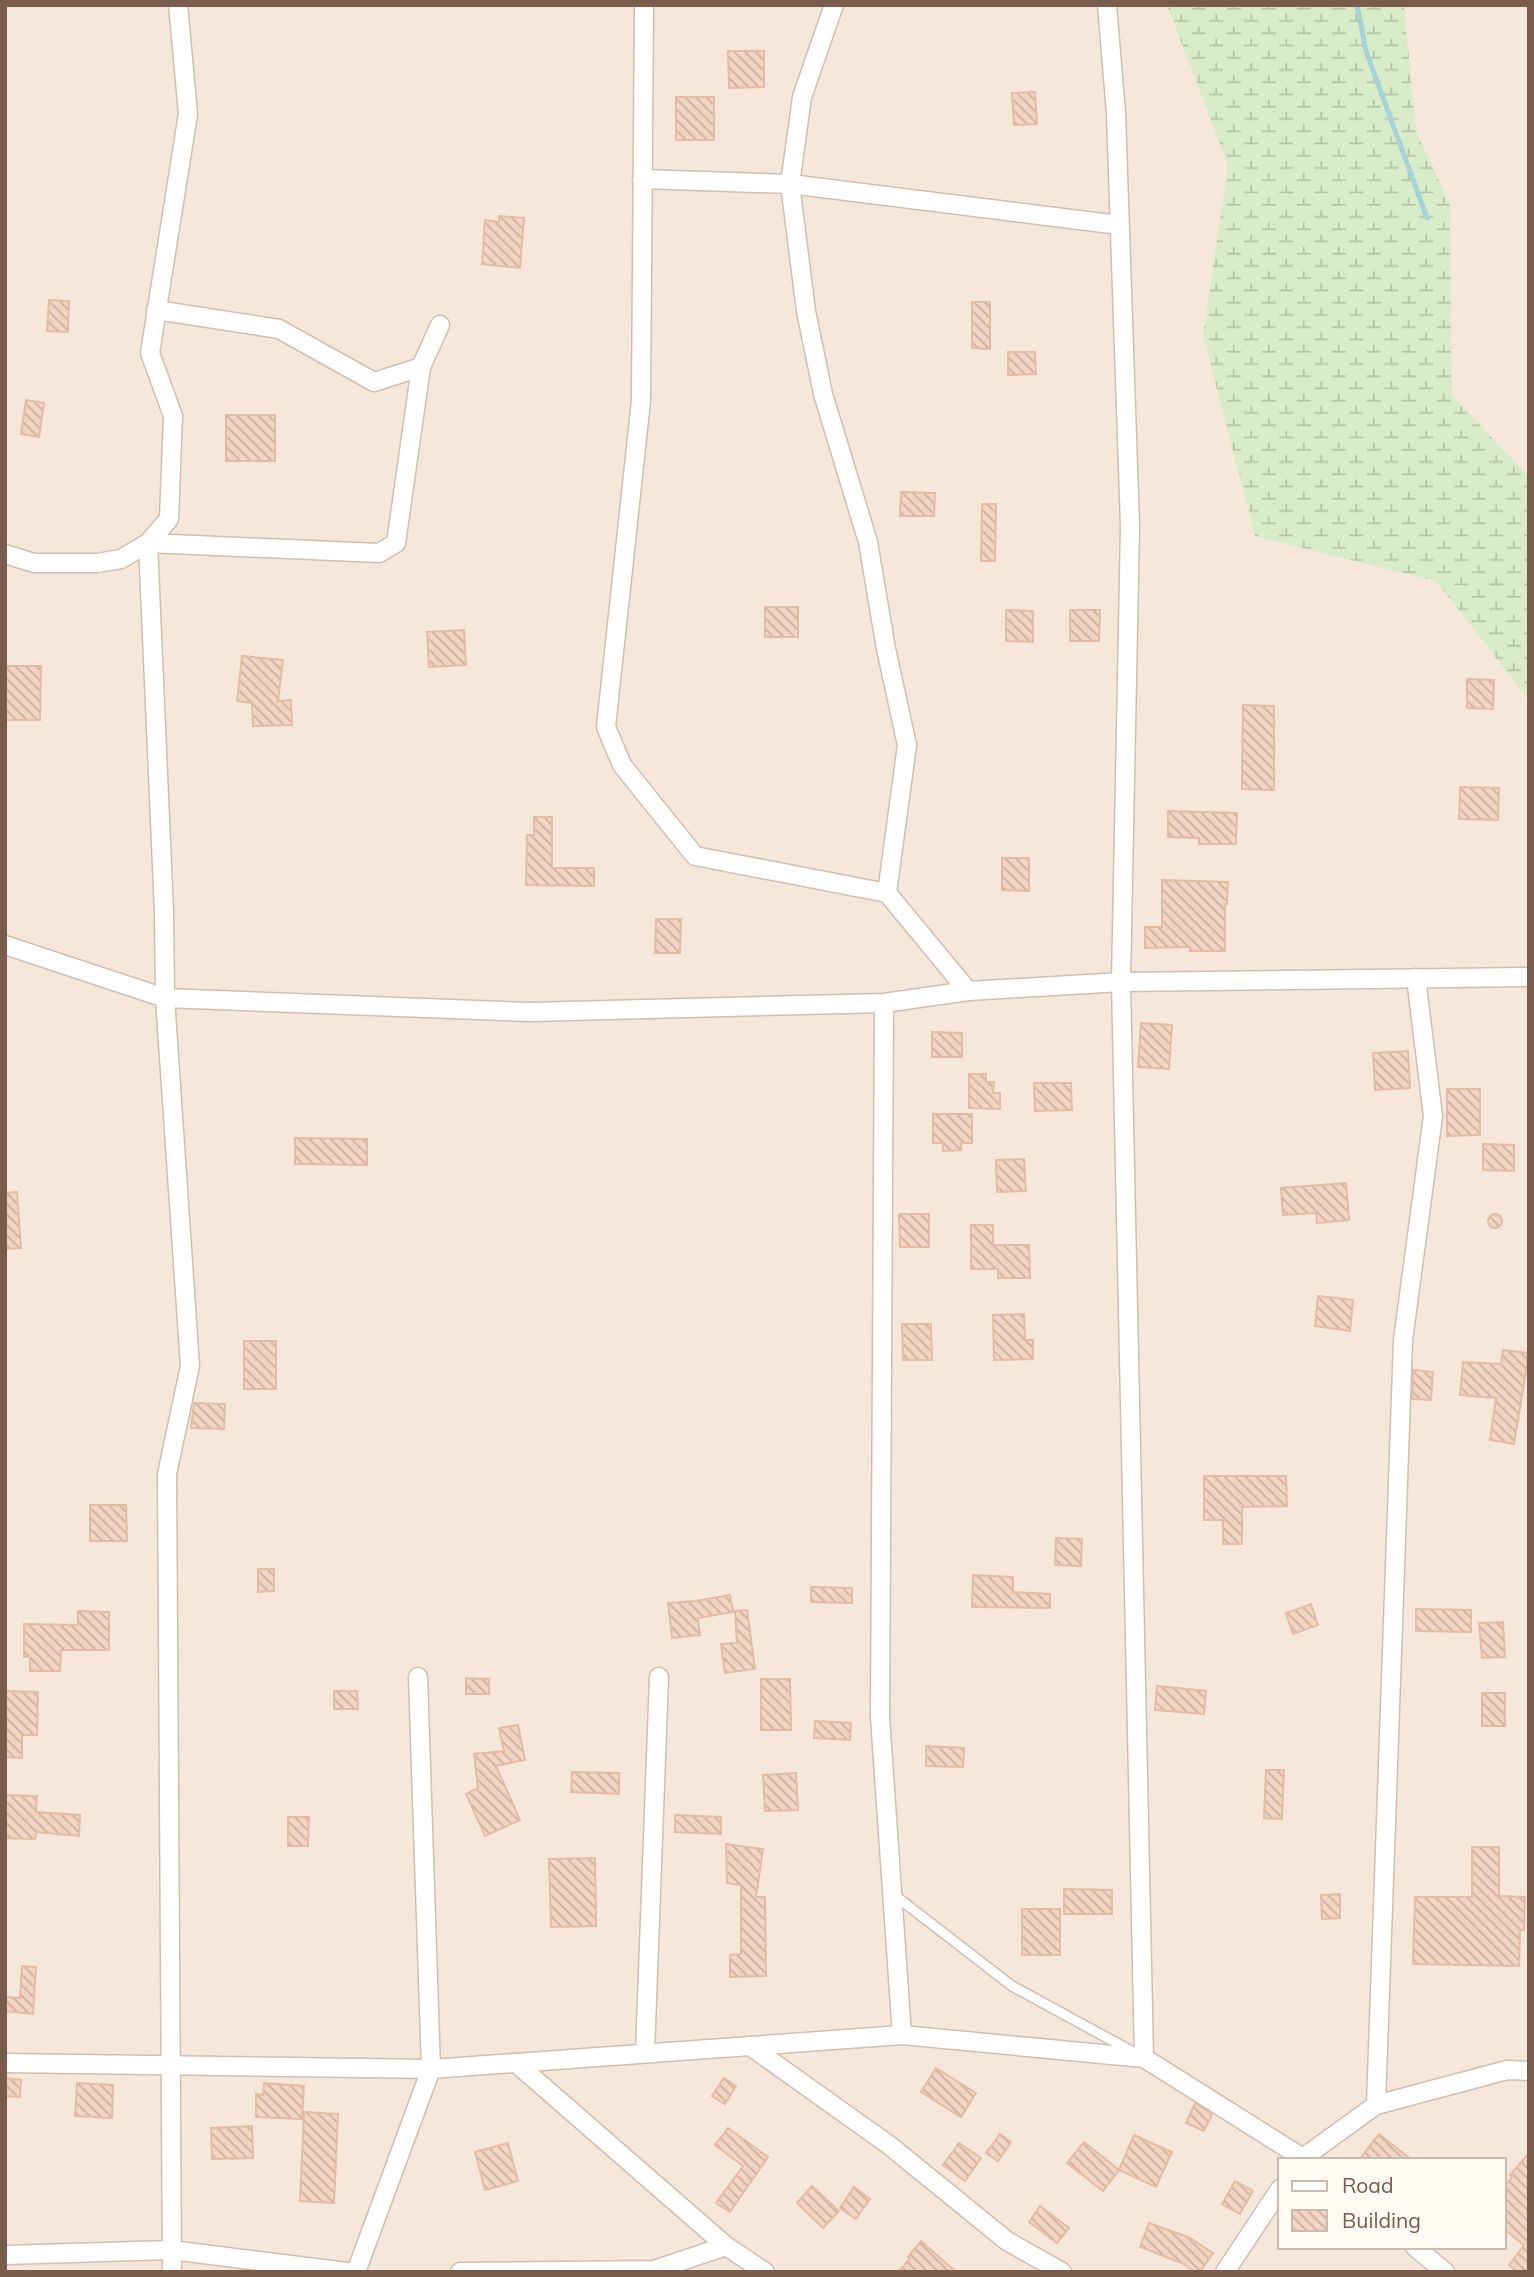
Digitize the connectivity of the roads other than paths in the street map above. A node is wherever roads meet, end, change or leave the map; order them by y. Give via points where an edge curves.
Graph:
1 (178, 5) edge
2 (644, 5) edge
3 (834, 5) edge
4 (1107, 5) edge
5 (642, 178) junction
6 (789, 184) junction
7 (1119, 225) junction
8 (156, 310) junction
9 (440, 325) dead end
10 (421, 367) junction
11 (148, 543) junction
12 (5, 554) edge
13 (887, 893) junction
14 (5, 945) edge
15 (1529, 977) edge
16 (1416, 978) junction
17 (1121, 982) junction
18 (968, 991) junction
19 (165, 998) junction
20 (884, 1003) junction
21 (418, 1677) dead end
22 (659, 1677) dead end
23 (892, 1893) junction
24 (902, 2035) junction
25 (750, 2046) junction
26 (645, 2053) junction
27 (1144, 2058) junction
28 (5, 2063) edge
29 (516, 2063) junction
30 (170, 2065) junction
31 (431, 2069) junction
32 (1529, 2071) edge
33 (1376, 2105) junction
34 (1301, 2158) edge
35 (1304, 2158) edge
36 (1278, 2192) edge
37 (726, 2246) junction
38 (1417, 2249) edge
39 (172, 2250) junction
40 (5, 2255) edge
41 (173, 2272) edge
42 (347, 2272) edge
43 (356, 2272) edge
44 (460, 2272) edge
45 (765, 2272) edge
46 (1062, 2272) edge
47 (1225, 2272) edge
48 (1445, 2272) edge

1 - 8 street via 188,114
2 - 5 street
3 - 6 street via 802,97
4 - 7 street
5 - 6 street
5 - 13 street via 641,401 606,727 622,765 695,856
6 - 7 street
6 - 13 street via 822,394 868,542 907,745
7 - 17 street via 1130,526
8 - 10 street via 279,329 374,382
8 - 11 street via 150,353 173,416 169,519
9 - 10 street
10 - 11 street via 396,543 379,553
11 - 12 street via 121,559 97,563 34,563
11 - 19 street
13 - 18 street
14 - 19 street
15 - 16 street
16 - 17 street
16 - 33 street via 1433,1116 1403,1340
17 - 18 street
17 - 27 street
18 - 20 street
19 - 20 street via 530,1012
19 - 30 street via 190,1366 167,1474
20 - 23 street via 880,1717
21 - 31 street
22 - 26 street
23 - 24 street
23 - 27 lane via 1012,1986
24 - 25 street
24 - 27 street
25 - 26 street
25 - 46 street via 889,2146 1007,2241
26 - 29 street
27 - 34 street
28 - 30 street
29 - 31 street
29 - 37 street
30 - 31 street
30 - 39 street
31 - 43 street
32 - 33 street via 1507,2070
33 - 35 street
36 - 47 street
37 - 44 street via 654,2270
37 - 45 street
38 - 48 street
39 - 40 street
39 - 41 street
39 - 42 street

